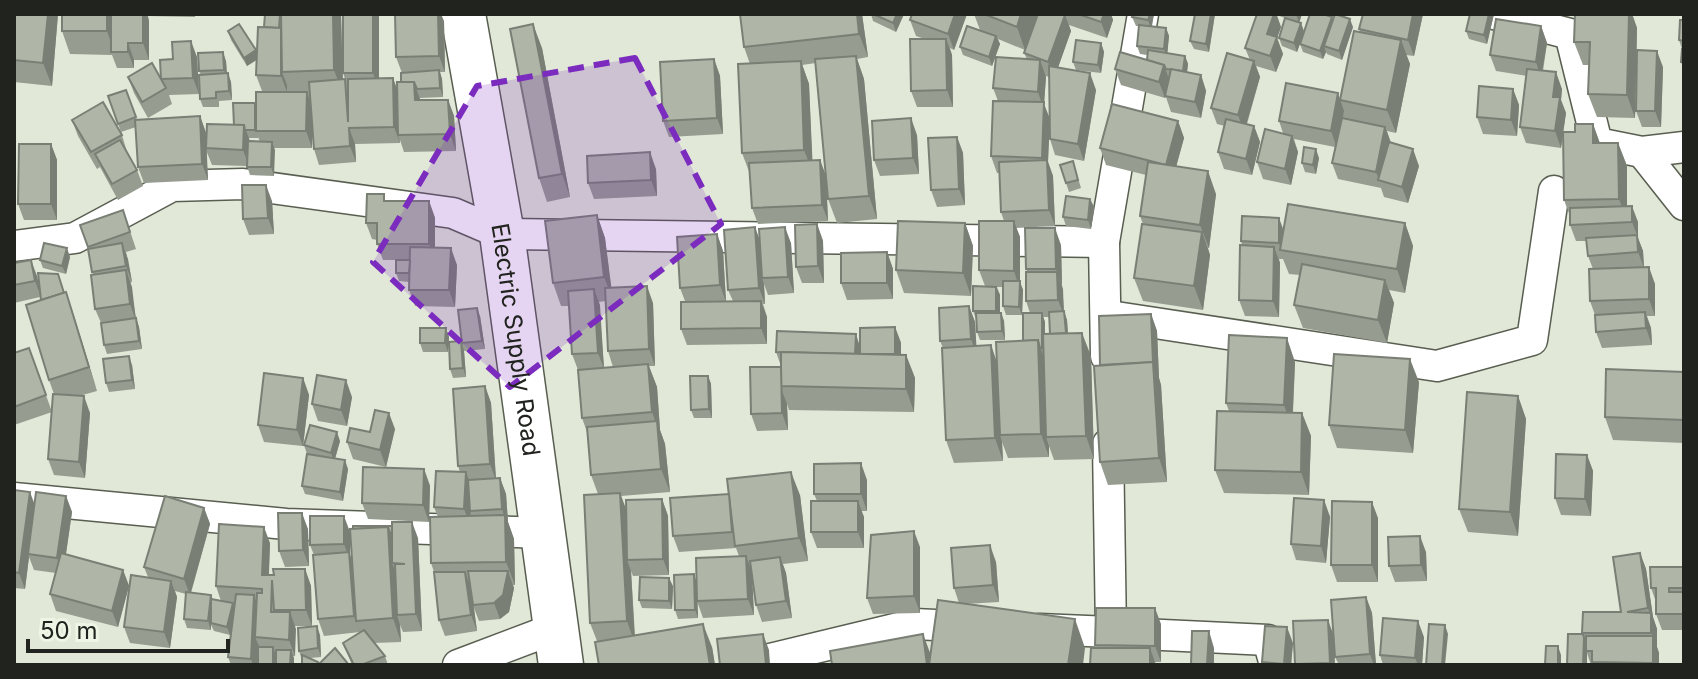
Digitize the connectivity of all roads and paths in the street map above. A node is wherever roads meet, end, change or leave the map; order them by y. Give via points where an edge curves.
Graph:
1 (463, 14) edge
2 (1143, 14) edge
3 (1494, 14) edge
4 (1684, 147) edge
5 (1642, 152) junction
6 (1554, 191) dead end
7 (1684, 205) edge
8 (502, 234) junction
9 (1104, 242) junction
10 (14, 246) edge
11 (1106, 315) junction
12 (1107, 379) edge
13 (1107, 410) edge
14 (14, 498) edge
15 (544, 533) junction
16 (1111, 632) junction
17 (558, 647) edge
18 (458, 665) edge
19 (745, 665) edge
20 (1275, 665) edge

1 - 8 main road, Electric Supply Road
2 - 9 street
3 - 5 street via 1570,34 1597,143
4 - 5 street
5 - 7 street
6 - 11 street via 1532,340 1437,366
8 - 9 street
8 - 10 street via 453,213 243,184 172,186 75,238
8 - 15 main road, Electric Supply Road
9 - 11 street
11 - 12 street
13 - 16 street
14 - 15 street via 286,524
15 - 17 main road, Electric Supply Road
16 - 19 street via 915,624
16 - 20 street via 1268,640
17 - 18 street

